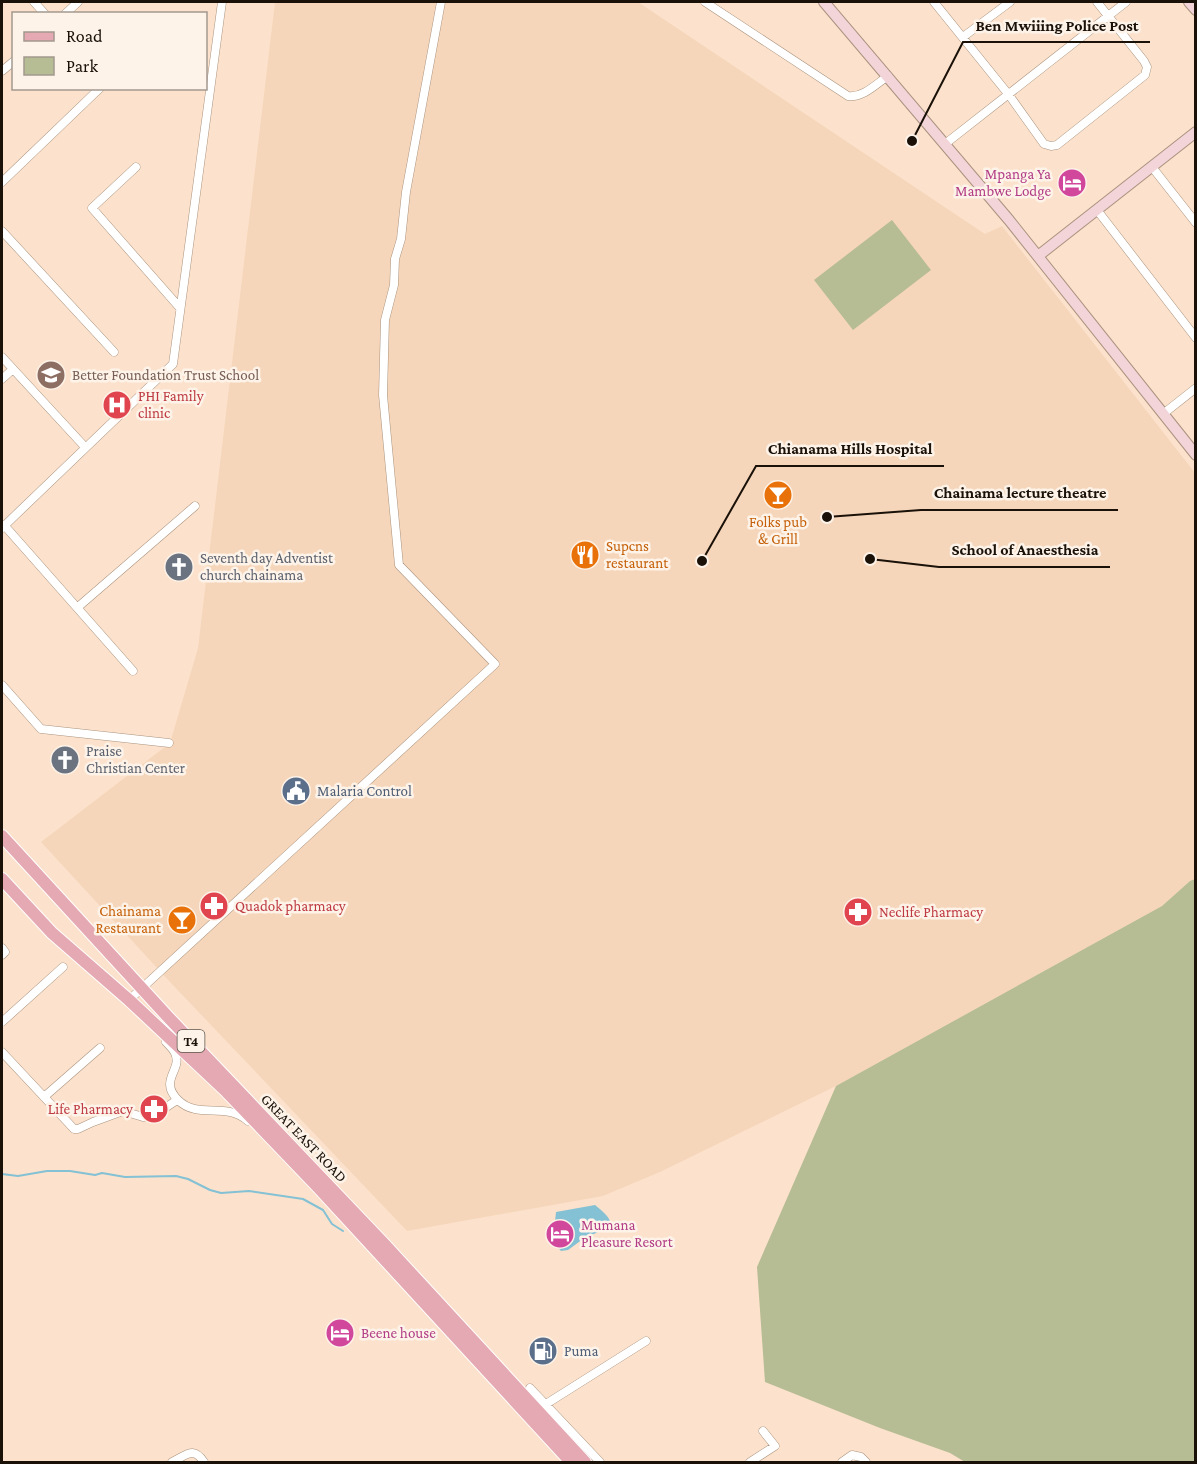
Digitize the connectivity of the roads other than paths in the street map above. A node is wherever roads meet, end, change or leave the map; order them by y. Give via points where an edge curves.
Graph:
1 (222, 2) edge
2 (441, 2) edge
3 (705, 2) edge
4 (824, 2) edge
5 (934, 2) edge
6 (1010, 2) edge
7 (1097, 2) edge
8 (1126, 2) edge
9 (1189, 2) edge
10 (1196, 10) edge
11 (1108, 16) junction
12 (963, 37) junction
13 (207, 44) edge
14 (216, 46) junction
15 (888, 76) junction
16 (98, 90) edge
17 (1009, 95) junction
18 (1196, 132) edge
19 (945, 144) junction
20 (136, 167) dead end
21 (1152, 167) junction
22 (2, 182) edge
23 (1097, 210) junction
24 (1196, 223) edge
25 (2, 231) edge
26 (1038, 256) junction
27 (180, 308) junction
28 (1196, 338) edge
29 (114, 352) dead end
30 (2, 357) edge
31 (13, 369) junction
32 (2, 379) edge
33 (1196, 388) edge
34 (1163, 414) junction
35 (85, 447) junction
36 (1196, 454) edge
37 (195, 506) dead end
38 (3, 526) edge
39 (78, 607) junction
40 (134, 671) dead end
41 (2, 685) edge
42 (169, 743) dead end
43 (2, 836) edge
44 (2, 879) edge
45 (2, 948) edge
46 (2, 955) edge
47 (63, 967) dead end
48 (141, 988) junction
49 (129, 1000) junction
50 (139, 1010) junction
51 (2, 1022) edge
52 (100, 1048) dead end
53 (2, 1052) edge
54 (44, 1097) junction
55 (177, 1100) junction
56 (300, 1168) junction
57 (646, 1341) dead end
58 (526, 1398) junction
59 (546, 1404) junction
60 (763, 1431) dead end
61 (172, 1462) edge
62 (204, 1462) edge
63 (571, 1462) edge
64 (585, 1462) edge
65 (600, 1462) edge
66 (750, 1462) edge
67 (842, 1462) edge
68 (866, 1462) edge

1 - 14 street
2 - 48 street via 385,320 383,394 399,565 495,664
3 - 15 street via 848,96 860,95
4 - 15 main road
5 - 12 street
6 - 12 street
7 - 11 street
8 - 11 street
9 - 10 main road
11 - 17 street
11 - 17 street via 1144,61 1145,75 1051,146 1044,144
12 - 17 street
13 - 14 street
14 - 27 street
15 - 19 main road
16 - 22 street
17 - 19 street
18 - 21 main road
19 - 26 main road
20 - 27 street via 92,208
21 - 23 main road
21 - 24 street
23 - 26 main road
23 - 28 street
25 - 29 street
26 - 34 main road
27 - 35 street via 173,364
30 - 31 street
31 - 32 street
31 - 35 street
33 - 34 street
34 - 36 main road
35 - 38 street
37 - 39 street
38 - 39 street
39 - 40 street
41 - 42 street via 41,729
43 - 48 main road, GREAT EAST ROAD / T4
44 - 49 main road, GREAT EAST ROAD / T4 via 52,933
45 - 46 street
47 - 51 street
48 - 49 street
48 - 58 main road, GREAT EAST ROAD / T4
49 - 50 main road, GREAT EAST ROAD / T4
50 - 55 street via 175,1052 177,1060 170,1085
50 - 56 main road, GREAT EAST ROAD / T4 via 225,1090
52 - 54 street
53 - 54 street
54 - 55 street via 74,1129 123,1111 153,1116
55 - 56 street via 194,1110 242,1116 280,1155
56 - 63 main road, GREAT EAST ROAD / T4
57 - 59 street
58 - 59 street via 530,1388
58 - 64 main road, GREAT EAST ROAD / T4
59 - 65 street
60 - 66 street via 776,1446
61 - 62 street via 195,1452
67 - 68 street via 852,1455

